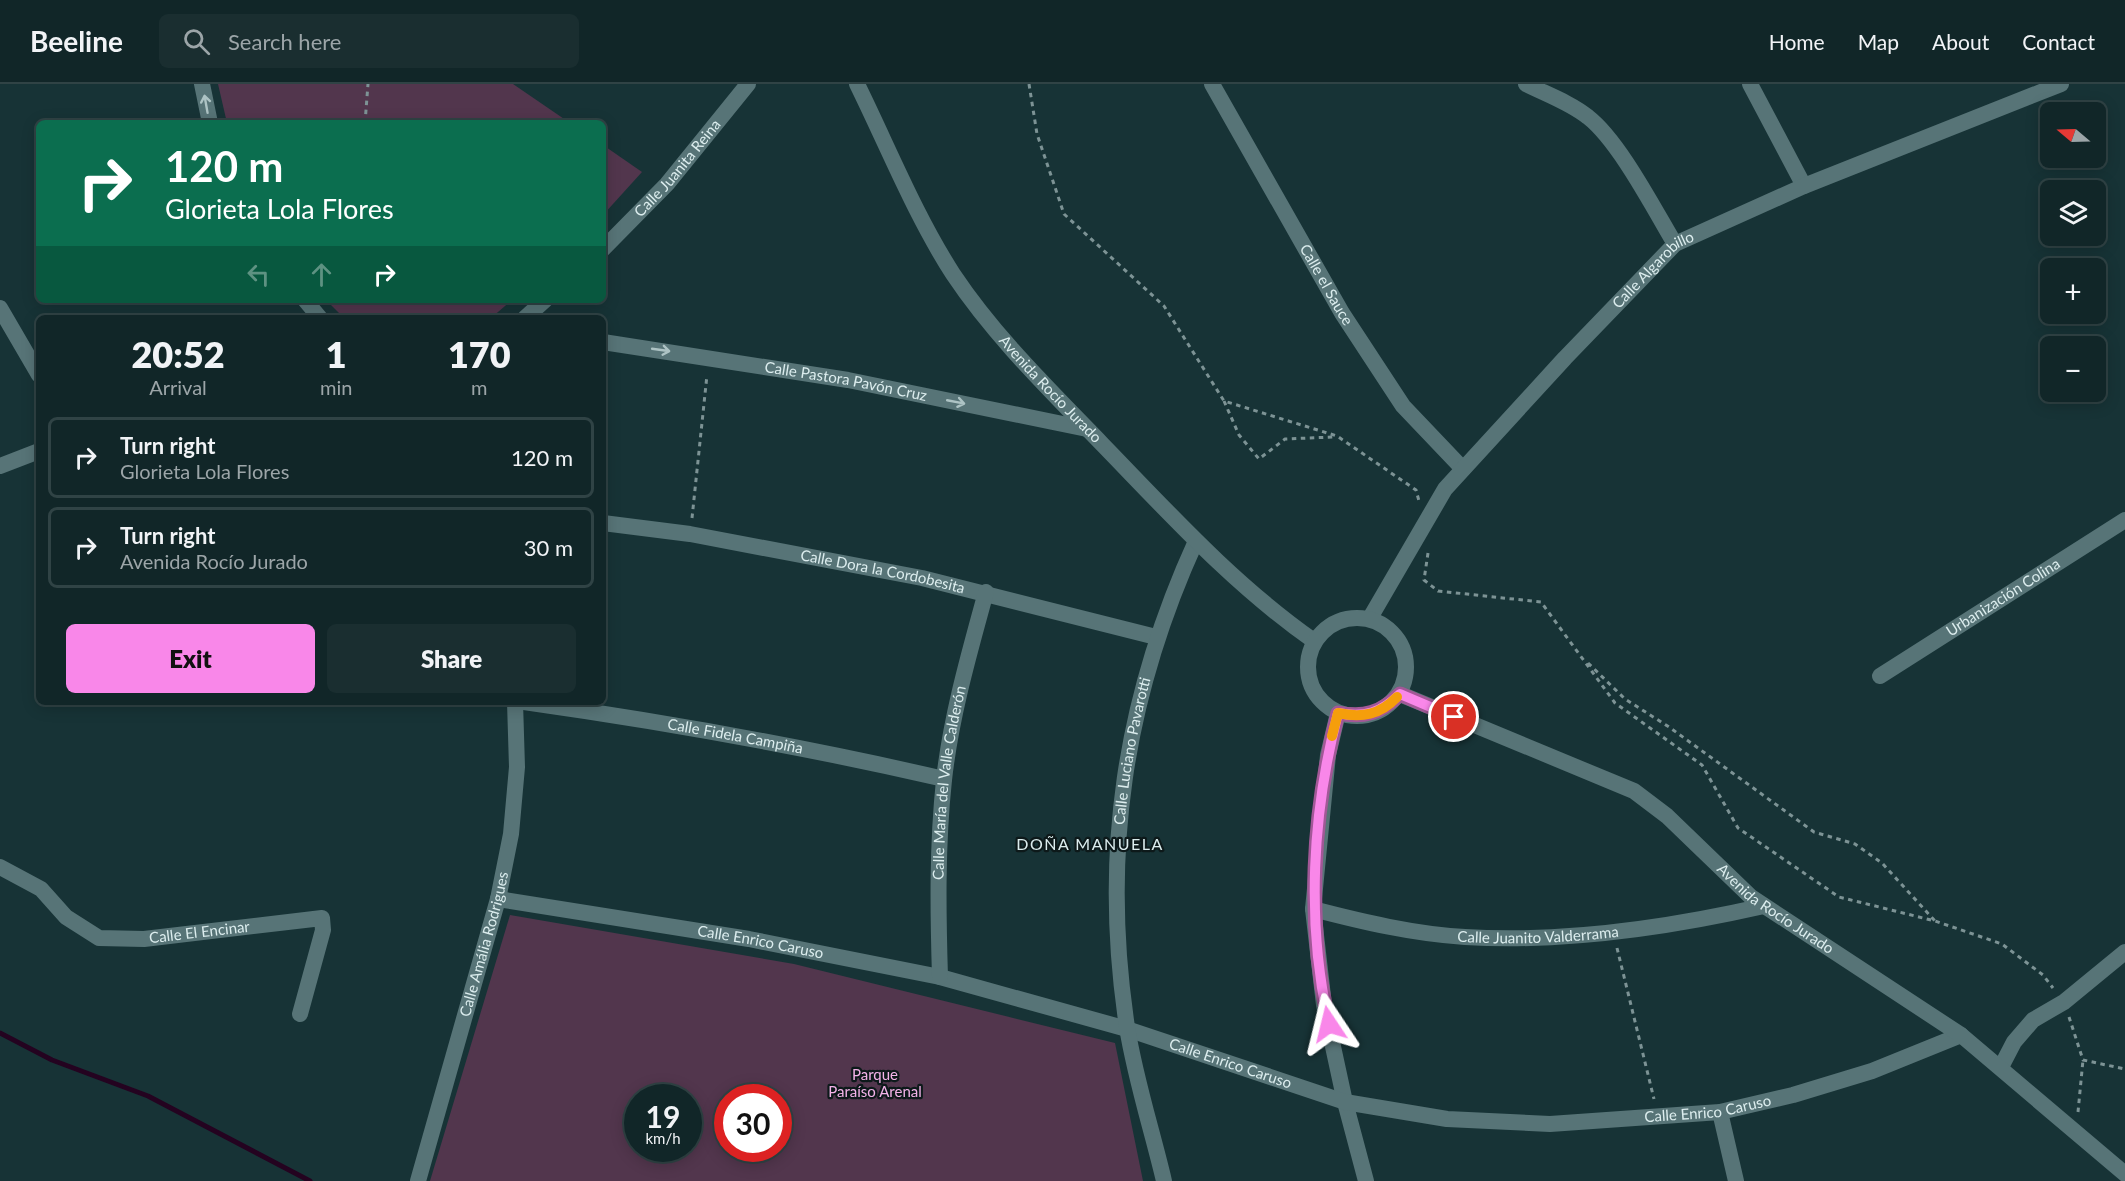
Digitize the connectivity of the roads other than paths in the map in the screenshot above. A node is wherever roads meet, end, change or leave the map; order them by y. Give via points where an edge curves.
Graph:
1 (202, 84) edge
2 (748, 84) edge
3 (857, 84) edge
4 (1212, 84) edge
5 (1526, 84) edge
6 (1750, 84) edge
7 (2061, 84) edge
8 (209, 120) edge
9 (1804, 186) junction
10 (1675, 244) junction
11 (606, 246) edge
12 (308, 303) edge
13 (542, 303) edge
14 (0, 308) edge
15 (318, 315) edge
16 (528, 315) edge
17 (606, 342) edge
18 (36, 370) edge
19 (1087, 429) junction
20 (36, 452) edge
21 (0, 466) edge
22 (1463, 469) junction
23 (2125, 520) edge
24 (606, 523) edge
25 (1196, 541) junction
26 (986, 592) junction
27 (1370, 618) junction
28 (1156, 637) junction
29 (1314, 641) junction
30 (1880, 676) dead end
31 (1400, 694) junction
32 (515, 705) edge
33 (543, 705) edge
34 (1338, 713) junction
35 (944, 779) junction
36 (0, 867) edge
37 (498, 899) junction
38 (1764, 906) junction
39 (1313, 909) junction
40 (2125, 952) edge
41 (940, 977) junction
42 (300, 1014) dead end
43 (1127, 1029) junction
44 (1961, 1035) junction
45 (2001, 1067) junction
46 (1345, 1102) junction
47 (1720, 1112) junction
48 (2125, 1174) edge
49 (419, 1178) edge
50 (1164, 1181) edge
51 (1366, 1181) edge
52 (1736, 1181) edge

8 -> 1 street
2 - 11 street, Calle Juanita Reina via 667,184
3 - 19 street, Avenida Rocío Jurado via 953,273 1012,350
4 - 22 street, Calle el Sauce via 1342,313 1403,406
5 - 10 street via 1587,116 1602,130
6 - 9 street
7 - 9 street, Calle Algarobillo
9 - 10 street, Calle Algarobillo
10 - 22 street, Calle Algarobillo
12 - 15 street
13 - 16 street
14 - 18 street
17 -> 19 street, Calle Pastora Pavón Cruz via 848,380
19 - 25 street, Avenida Rocío Jurado
20 - 21 street
22 - 27 street, Calle Algarobillo via 1445,489
23 - 30 street, Urbanización Colina
24 - 26 street, Calle Dora la Cordobesita via 690,534
25 - 28 street, Calle Luciano Pavarotti
25 - 29 street, Avenida Rocío Jurado via 1280,617
26 - 28 street, Calle Dora la Cordobesita
26 - 35 street, Calle María del Valle Calderón via 954,717
27 - 29 street via 1349,617 1329,625
27 - 31 street via 1386,626 1406,655
28 - 43 street, Calle Luciano Pavarotti via 1135,713 1121,791 1115,871 1117,950
29 - 34 street via 1307,674 1313,691
31 - 34 street via 1374,713 1356,717
31 - 38 street, Avenida Rocío Jurado via 1634,791 1667,816 1739,887
32 - 37 street, Calle Amália Rodrigues via 517,767 512,834
33 - 35 street, Calle Fidela Campiña via 828,752
34 - 39 street via 1328,754
35 - 41 street, Calle María del Valle Calderón via 937,878
36 - 42 street, Calle El Encinar via 41,889 66,916 99,938 144,939 322,918 323,930
37 - 41 street, Calle Enrico Caruso via 749,939
37 - 49 street, Calle Amália Rodrigues
38 - 39 street, Calle Juanito Valderrama via 1612,932 1541,939 1464,937 1388,928
38 - 44 street, Avenida Rocío Jurado
39 - 46 street via 1324,1005
40 - 45 street via 2064,1002 2033,1020 2014,1042
41 - 43 street, Calle Enrico Caruso
43 - 46 street, Calle Enrico Caruso
43 - 50 street, Calle Luciano Pavarotti
44 - 45 street, Avenida Rocío Jurado
44 - 47 street, Calle Enrico Caruso via 1872,1071
45 - 48 street, Avenida Rocío Jurado
46 - 47 street, Calle Enrico Caruso via 1447,1119 1550,1124
46 - 51 street
47 - 52 street

